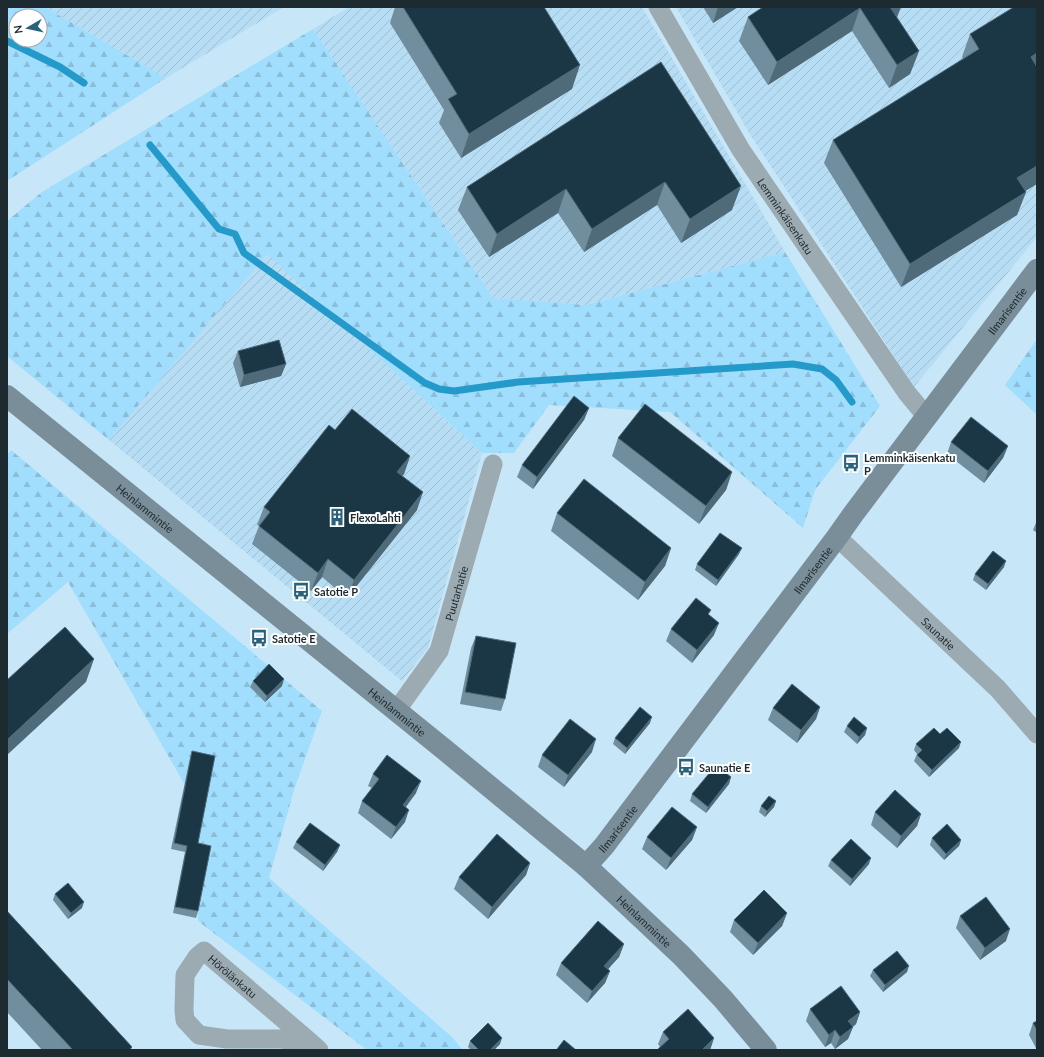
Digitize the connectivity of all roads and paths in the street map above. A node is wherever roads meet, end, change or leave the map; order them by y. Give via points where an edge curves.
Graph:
1 (658, 7) edge
2 (1037, 270) edge
3 (7, 396) edge
4 (926, 416) junction
5 (493, 464) dead end
6 (837, 537) junction
7 (396, 711) junction
8 (1037, 734) edge
9 (586, 866) junction
10 (314, 1046) edge
11 (766, 1050) edge

1 - 4 street, Lemminkäisenkatu via 741,150 907,393
2 - 4 street, Ilmarisentie
3 - 7 street, Heinlammintie
4 - 6 street, Ilmarisentie
5 - 7 street, Puutarhatie via 439,651
6 - 8 street, Saunatie via 998,689
6 - 9 street, Ilmarisentie via 604,846
7 - 9 street, Heinlammintie
9 - 11 street, Heinlammintie via 723,998
10 - 10 street, Hörölänkatu via 204,951 185,975 185,1020 199,1035 227,1039 281,1039

